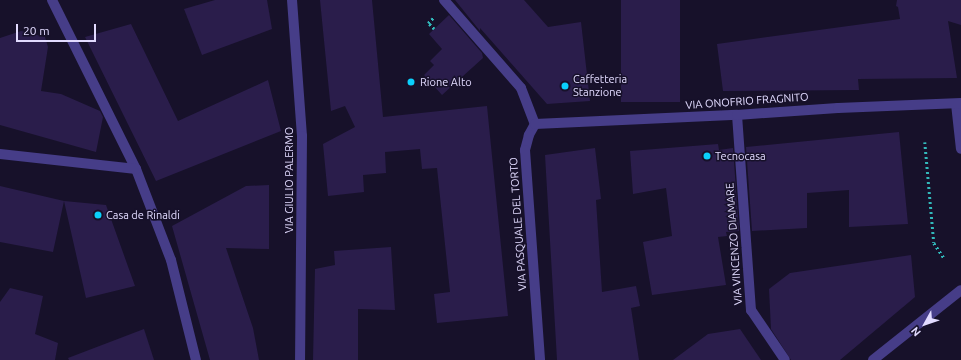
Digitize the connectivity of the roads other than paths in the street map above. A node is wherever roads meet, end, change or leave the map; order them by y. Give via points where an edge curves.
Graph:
1 (52, 0) edge
2 (292, 0) edge
3 (444, 0) edge
4 (958, 104) edge
5 (737, 115) junction
6 (535, 124) junction
7 (961, 149) edge
8 (0, 154) edge
9 (136, 169) junction
10 (961, 290) edge
11 (196, 360) edge
12 (300, 360) edge
13 (540, 360) edge
14 (785, 360) edge
15 (873, 360) edge

1 - 9 street
2 - 12 street, VIA GIULIO PALERMO via 302,136
3 - 6 street via 521,88
4 - 5 street, VIA ONOFRIO FRAGNITO
4 - 7 street
5 - 6 street, VIA ONOFRIO FRAGNITO
5 - 14 street, VIA VINCENZO DIAMARE via 751,310
6 - 13 street, VIA PASQUALE DEL TORTO via 525,150
8 - 9 street
9 - 11 street via 171,260
10 - 15 street

